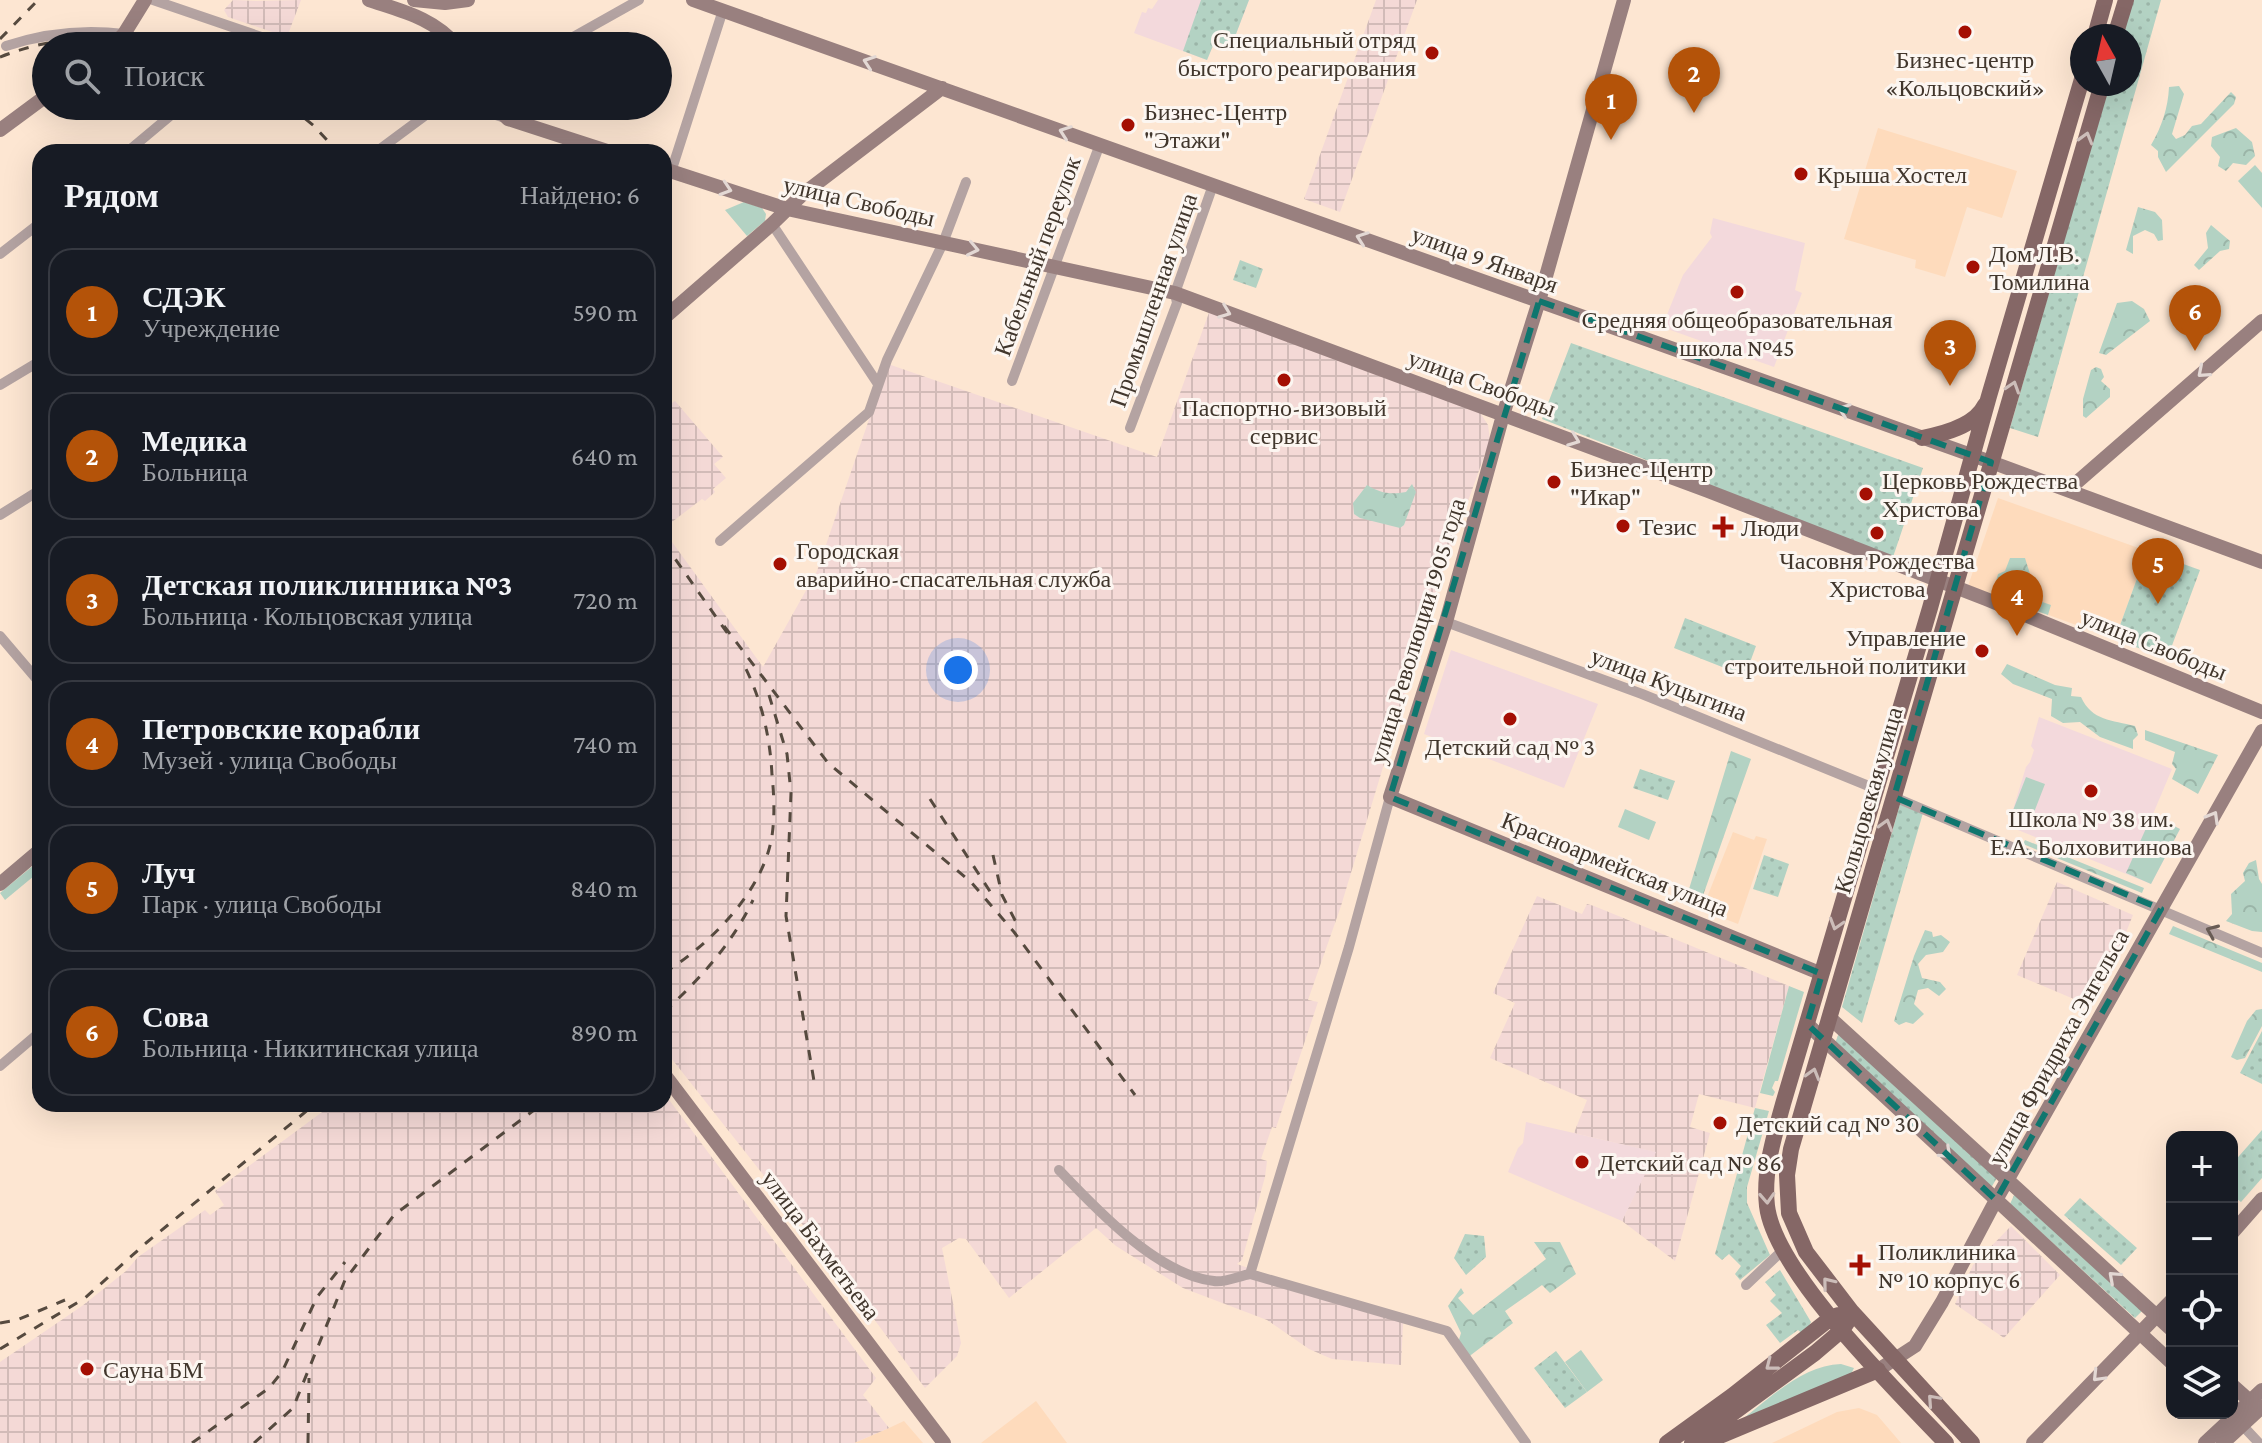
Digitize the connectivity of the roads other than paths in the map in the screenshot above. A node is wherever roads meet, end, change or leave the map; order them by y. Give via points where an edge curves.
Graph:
1 (145, 0) edge
2 (153, 0) edge
3 (369, 0) edge
4 (414, 0) edge
5 (466, 0) edge
6 (639, 0) edge
7 (693, 0) edge
8 (1624, 0) edge
9 (2105, 0) edge
10 (2126, 0) edge
11 (723, 10) junction
12 (2098, 24) edge
13 (2119, 24) edge
14 (125, 32) edge
15 (247, 32) edge
16 (442, 32) edge
17 (451, 32) edge
18 (582, 32) edge
19 (32, 39) edge
20 (6, 46) dead end
21 (942, 88) junction
22 (2077, 96) edge
23 (2098, 96) edge
24 (32, 106) edge
25 (165, 120) edge
26 (419, 120) edge
27 (511, 120) edge
28 (0, 130) edge
29 (137, 144) edge
30 (387, 144) edge
31 (585, 144) edge
32 (1100, 144) junction
33 (672, 158) edge
34 (672, 171) edge
35 (966, 182) dead end
36 (1213, 185) junction
37 (787, 209) junction
38 (772, 224) junction
39 (32, 229) edge
40 (943, 243) junction
41 (0, 254) edge
42 (1054, 267) junction
43 (1175, 293) junction
44 (1539, 301) junction
45 (672, 311) edge
46 (2262, 321) edge
47 (32, 366) edge
48 (1012, 381) dead end
49 (878, 384) junction
50 (0, 385) edge
51 (1989, 396) junction
52 (1503, 415) junction
53 (1130, 428) dead end
54 (1922, 438) junction
55 (1972, 455) junction
56 (1991, 462) junction
57 (2068, 490) junction
58 (32, 495) edge
59 (0, 515) edge
60 (720, 541) dead end
61 (2262, 562) edge
62 (1938, 581) junction
63 (1956, 588) junction
64 (1446, 622) junction
65 (0, 636) edge
66 (32, 674) edge
67 (2262, 712) edge
68 (2262, 731) edge
69 (1876, 789) junction
70 (1390, 797) junction
71 (1894, 797) junction
72 (32, 857) edge
73 (0, 884) edge
74 (2161, 909) junction
75 (2262, 953) edge
76 (1822, 974) junction
77 (1829, 1017) junction
78 (1807, 1024) junction
79 (32, 1039) edge
80 (1823, 1039) junction
81 (0, 1066) edge
82 (672, 1085) edge
83 (1059, 1170) dead end
84 (2008, 1180) junction
85 (2262, 1199) edge
86 (1996, 1200) junction
87 (2238, 1226) edge
88 (1779, 1244) junction
89 (1250, 1274) junction
90 (1746, 1285) dead end
91 (2166, 1306) edge
92 (1852, 1312) junction
93 (2157, 1316) junction
94 (1837, 1323) junction
95 (2166, 1324) edge
96 (2140, 1333) junction
97 (1894, 1357) junction
98 (2166, 1357) edge
99 (1878, 1370) junction
100 (2238, 1390) edge
101 (2262, 1390) edge
102 (2259, 1406) edge
103 (2238, 1416) edge
104 (2233, 1419) edge
105 (944, 1443) edge
106 (1526, 1443) edge
107 (1667, 1443) edge
108 (1692, 1443) edge
109 (1703, 1443) edge
110 (1946, 1443) edge
111 (1972, 1443) edge
112 (2033, 1443) edge
113 (2205, 1443) edge
114 (2223, 1443) edge
115 (2259, 1443) edge

1 - 14 street
2 - 15 street
3 - 16 street via 430,21
4 - 5 street
5 - 17 street via 449,15
6 - 18 street
7 - 11 street, улица 9 Января
8 - 44 street, улица Революции 1905 года
9 - 12 main road
10 - 13 main road
21 -> 11 street, улица 9 Января
11 - 33 street
19 - 20 street
32 -> 21 street, улица 9 Января
21 - 37 street
22 - 51 main road, Кольцовская улица
56 -> 23 main road, Кольцовская улица
24 - 28 street
25 - 29 street
26 - 30 street
27 - 31 street
32 - 36 street, улица 9 Января
32 - 42 street, Кабельный переулок
34 -> 37 street, улица Свободы
35 - 40 street
36 - 43 street, Промышленная улица
44 -> 36 street, улица 9 Января
37 - 38 street
37 - 40 street, улица Свободы
38 - 45 street
38 - 49 street
39 - 41 street
40 -> 42 street, улица Свободы
40 - 49 street
42 - 43 street, улица Свободы
42 - 48 street, Кабельный переулок
43 -> 52 street, улица Свободы
43 - 53 street, Промышленная улица via 1177,303
44 - 52 street, улица Революции 1905 года
54 -> 44 street, улица 9 Января
46 -> 57 street
47 - 50 street
49 - 60 street via 869,412
51 - 54 main road via 1983,411 1968,422
51 - 55 main road, Кольцовская улица
52 -> 62 street, улица Свободы
52 - 64 street, улица Революции 1905 года
54 - 55 street, улица 9 Января
55 - 56 street, улица 9 Января
55 - 62 main road, Кольцовская улица
56 - 57 street, улица 9 Января
56 - 63 main road, Кольцовская улица
57 - 61 street, улица 9 Января
58 - 59 street
62 - 63 street, улица Свободы
62 - 69 main road, Кольцовская улица
63 - 67 street, улица Свободы
63 - 71 main road, Кольцовская улица
64 - 69 street, улица Куцыгина
64 - 70 street, улица Революции 1905 года
65 - 66 street
74 -> 68 street, улица Фридриха Энгельса
69 -> 76 main road, Кольцовская улица
70 - 76 street, Красноармейская улица
70 - 89 street, улица Революции 1905 года
71 - 74 street
77 -> 71 main road, Кольцовская улица
72 - 73 street
75 -> 74 street
74 - 84 street, улица Фридриха Энгельса
76 - 78 main road, Кольцовская улица
77 - 80 main road, Кольцовская улица
77 - 84 street
78 - 80 street
78 -> 88 main road, Кольцовская улица via 1767,1176 1767,1207
79 - 81 street
80 -> 86 street
92 -> 80 main road, Кольцовская улица via 1806,1252 1789,1213 1791,1149
82 - 105 street, улица Бахметьева
83 - 89 street via 1105,1219 1180,1272 1216,1282
84 - 86 street, улица Фридриха Энгельса
93 -> 84 street
85 - 87 street
86 - 96 street
86 - 97 street, улица Фридриха Энгельса via 1915,1346
88 - 90 street
88 - 94 main road
89 - 106 street via 1447,1331
91 - 93 street
92 - 94 main road
92 - 97 main road, Кольцовская улица
93 - 95 street
93 - 96 street
94 - 99 main road
94 -> 107 main road
94 - 108 main road
96 - 98 street
96 -> 112 street
97 - 99 street, улица Фридриха Энгельса
111 -> 97 main road, Кольцовская улица
99 - 109 main road
99 - 110 main road
100 - 102 street
101 - 102 street
102 - 103 street
104 - 113 street
104 - 114 street
104 - 115 street

